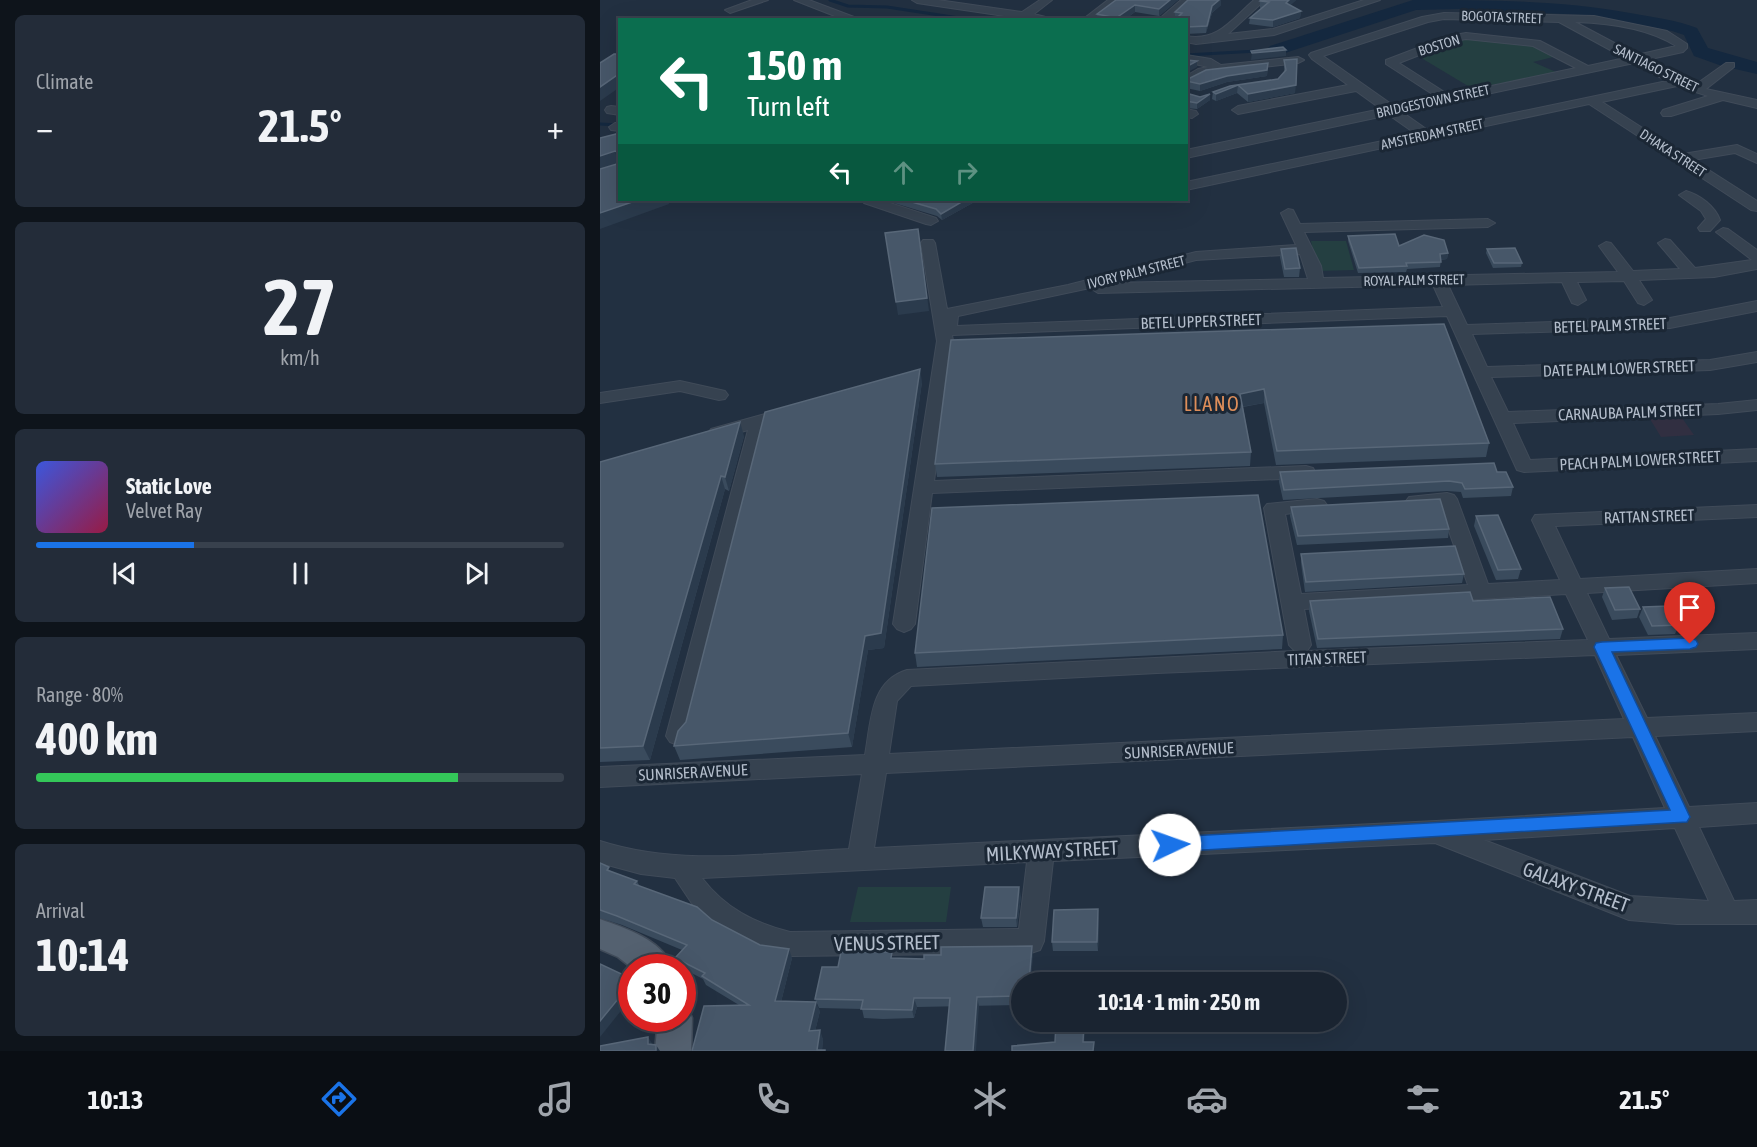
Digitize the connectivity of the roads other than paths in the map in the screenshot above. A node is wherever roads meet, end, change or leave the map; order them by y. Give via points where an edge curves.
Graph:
1 (763, 0) edge
2 (799, 0) edge
3 (917, 0) edge
4 (1001, 0) edge
5 (1047, 0) edge
6 (1115, 0) edge
7 (1188, 0) edge
8 (1260, 0) edge
9 (1340, 0) edge
10 (1375, 0) edge
11 (951, 2) edge
12 (986, 9) junction
13 (730, 10) dead end
14 (1024, 15) junction
15 (1324, 16) junction
16 (851, 18) edge
17 (1041, 18) edge
18 (1090, 18) edge
19 (1166, 18) edge
20 (1561, 19) junction
21 (1188, 39) edge
22 (1216, 39) junction
23 (1679, 50) joint
24 (1188, 58) edge
25 (1634, 59) junction
26 (1298, 60) edge
27 (1275, 63) junction
28 (1730, 65) dead end
29 (1218, 69) junction
30 (1586, 69) junction
31 (1277, 78) edge
32 (1188, 80) edge
33 (1678, 82) junction
34 (1357, 87) junction
35 (1644, 89) junction
36 (1696, 90) junction
37 (1722, 96) junction
38 (1446, 98) junction
39 (1589, 99) junction
40 (1757, 104) edge
41 (1391, 109) junction
42 (1238, 110) dead end
43 (1426, 135) junction
44 (1188, 154) edge
45 (1683, 158) junction
46 (1757, 159) edge
47 (1188, 186) edge
48 (1725, 186) junction
49 (878, 201) edge
50 (1756, 207) edge
51 (1288, 213) dead end
52 (931, 221) dead end
53 (1488, 223) dead end
54 (1294, 228) junction
55 (1705, 228) dead end
56 (1723, 232) dead end
57 (928, 243) dead end
58 (1665, 243) dead end
59 (1606, 246) dead end
60 (1304, 249) junction
61 (1757, 257) edge
62 (1757, 264) edge
63 (1691, 273) junction
64 (1629, 276) junction
65 (1567, 277) junction
66 (1438, 279) junction
67 (1317, 282) junction
68 (1070, 289) junction
69 (1578, 300) dead end
70 (1644, 300) dead end
71 (1757, 306) edge
72 (1454, 311) junction
73 (1408, 329) edge
74 (1461, 330) junction
75 (947, 335) junction
76 (1757, 357) edge
77 (942, 368) junction
78 (1481, 372) junction
79 (919, 375) edge
80 (719, 395) dead end
81 (600, 398) edge
82 (1757, 405) edge
83 (804, 408) edge
84 (1502, 418) junction
85 (759, 421) junction
86 (702, 437) edge
87 (1757, 455) edge
88 (1324, 472) edge
89 (924, 487) junction
90 (1401, 501) edge
91 (1331, 505) edge
92 (1757, 512) edge
93 (1464, 546) junction
94 (1441, 547) edge
95 (1305, 554) edge
96 (1283, 555) junction
97 (1757, 576) edge
98 (1572, 585) junction
99 (1480, 591) junction
100 (1292, 602) junction
101 (903, 624) dead end
102 (1757, 641) edge
103 (1300, 645) dead end
104 (1602, 647) junction
105 (1757, 722) edge
106 (1640, 728) junction
107 (678, 736) edge
108 (876, 764) junction
109 (600, 777) edge
110 (1757, 813) edge
111 (1681, 817) junction
112 (1436, 832) junction
113 (1041, 851) junction
114 (600, 852) edge
115 (860, 859) junction
116 (683, 868) junction
117 (1757, 912) edge
118 (1727, 913) junction
119 (600, 934) edge
120 (640, 954) edge
121 (674, 1032) edge
122 (673, 1051) edge

1 - 13 street
2 - 16 street
3 - 11 street
4 - 12 street
5 - 14 street
6 - 18 street
7 - 19 street
8 - 22 street
9 - 15 street
10 - 15 street
11 - 12 street
12 - 14 street
14 - 17 street
15 - 22 street via 1274,32
20 - 23 street, BOGOTA STREET via 1594,19 1663,33 1683,46
20 - 25 street, SANTIAGO STREET
20 - 34 street, BOGOTA STREET via 1444,16 1316,55
21 - 22 street
23 - 25 street, BRIDGESTOWN STREET
24 - 29 street via 1207,61
25 - 30 street, BRIDGESTOWN STREET
25 - 33 street, SANTIAGO STREET
26 - 27 street
27 - 29 street
27 - 31 street
28 - 36 street
29 - 32 street via 1202,71
30 - 38 street, BRIDGESTOWN STREET
30 - 38 street, BOSTON via 1536,43 1466,36 1390,62
33 - 35 street, AMSTERDAM STREET
33 - 36 street, SANTIAGO STREET
34 - 41 street
34 - 42 street
35 - 37 street via 1672,111
35 - 39 street, AMSTERDAM STREET
36 - 37 street, SANTIAGO STREET
37 - 40 street, SANTIAGO STREET
38 - 41 street, BRIDGESTOWN STREET
39 - 43 street, AMSTERDAM STREET
39 - 45 street, DHAKA STREET
41 - 43 street
41 - 44 street, BRIDGESTOWN STREET
43 - 47 street, AMSTERDAM STREET
45 - 46 street via 1737,149
45 - 48 street, DHAKA STREET
48 - 50 street, DHAKA STREET
48 - 55 street via 1683,196 1709,210 1713,220
49 - 52 street
51 - 54 street
53 - 54 street
54 - 60 street
56 - 61 street
57 - 75 street
58 - 63 street
59 - 64 street
60 - 67 street
60 - 68 street, IVORY PALM STREET via 1196,256
62 - 63 street, ROYAL PALM STREET
63 - 64 street, ROYAL PALM STREET
64 - 65 street, ROYAL PALM STREET
64 - 70 street
65 - 66 street, ROYAL PALM STREET
65 - 69 street
66 - 67 street, ROYAL PALM STREET
66 - 72 street
67 - 68 street, ROYAL PALM STREET
68 - 75 street, IVORY PALM STREET via 951,313
71 - 74 street, BETEL PALM STREET via 1670,323
72 - 74 street
72 - 75 street, BETEL UPPER STREET via 956,331
73 - 75 street
74 - 78 street
75 - 77 street
76 - 78 street, DATE PALM LOWER STREET via 1710,365
77 - 79 street
77 - 89 street
78 - 84 street
80 - 81 street via 680,386
82 - 84 street, CARNAUBA PALM STREET
83 - 85 street
84 - 87 street, PEACH PALM LOWER STREET via 1524,466
85 - 86 street
85 - 107 street
88 - 89 street
89 - 101 street
90 - 93 street via 1447,499
91 - 96 street via 1274,508
92 - 98 street, RATTAN STREET via 1542,520
93 - 94 street
93 - 99 street
95 - 96 street
96 - 100 street
97 - 98 street
98 - 99 street
98 - 104 street
99 - 100 street
100 - 103 street
102 - 104 street, TITAN STREET
104 - 106 street
104 - 108 street, TITAN STREET via 919,676 898,683 886,699
105 - 106 street, SUNRISER AVENUE
106 - 108 street, SUNRISER AVENUE
106 - 111 street
108 - 109 street, SUNRISER AVENUE
108 - 115 street
110 - 111 street, MILKYWAY STREET
111 - 112 street, MILKYWAY STREET
111 - 118 street
112 - 113 street, MILKYWAY STREET
112 - 118 street, GALAXY STREET via 1629,908 1657,913
113 - 115 street, MILKYWAY STREET
113 - 116 street, VENUS STREET via 1032,941 790,944 764,939 715,911 699,895
114 - 116 street, MILKYWAY STREET via 624,861
115 - 116 street, MILKYWAY STREET
117 - 118 street, GALAXY STREET
119 - 120 main road
121 - 122 main road

